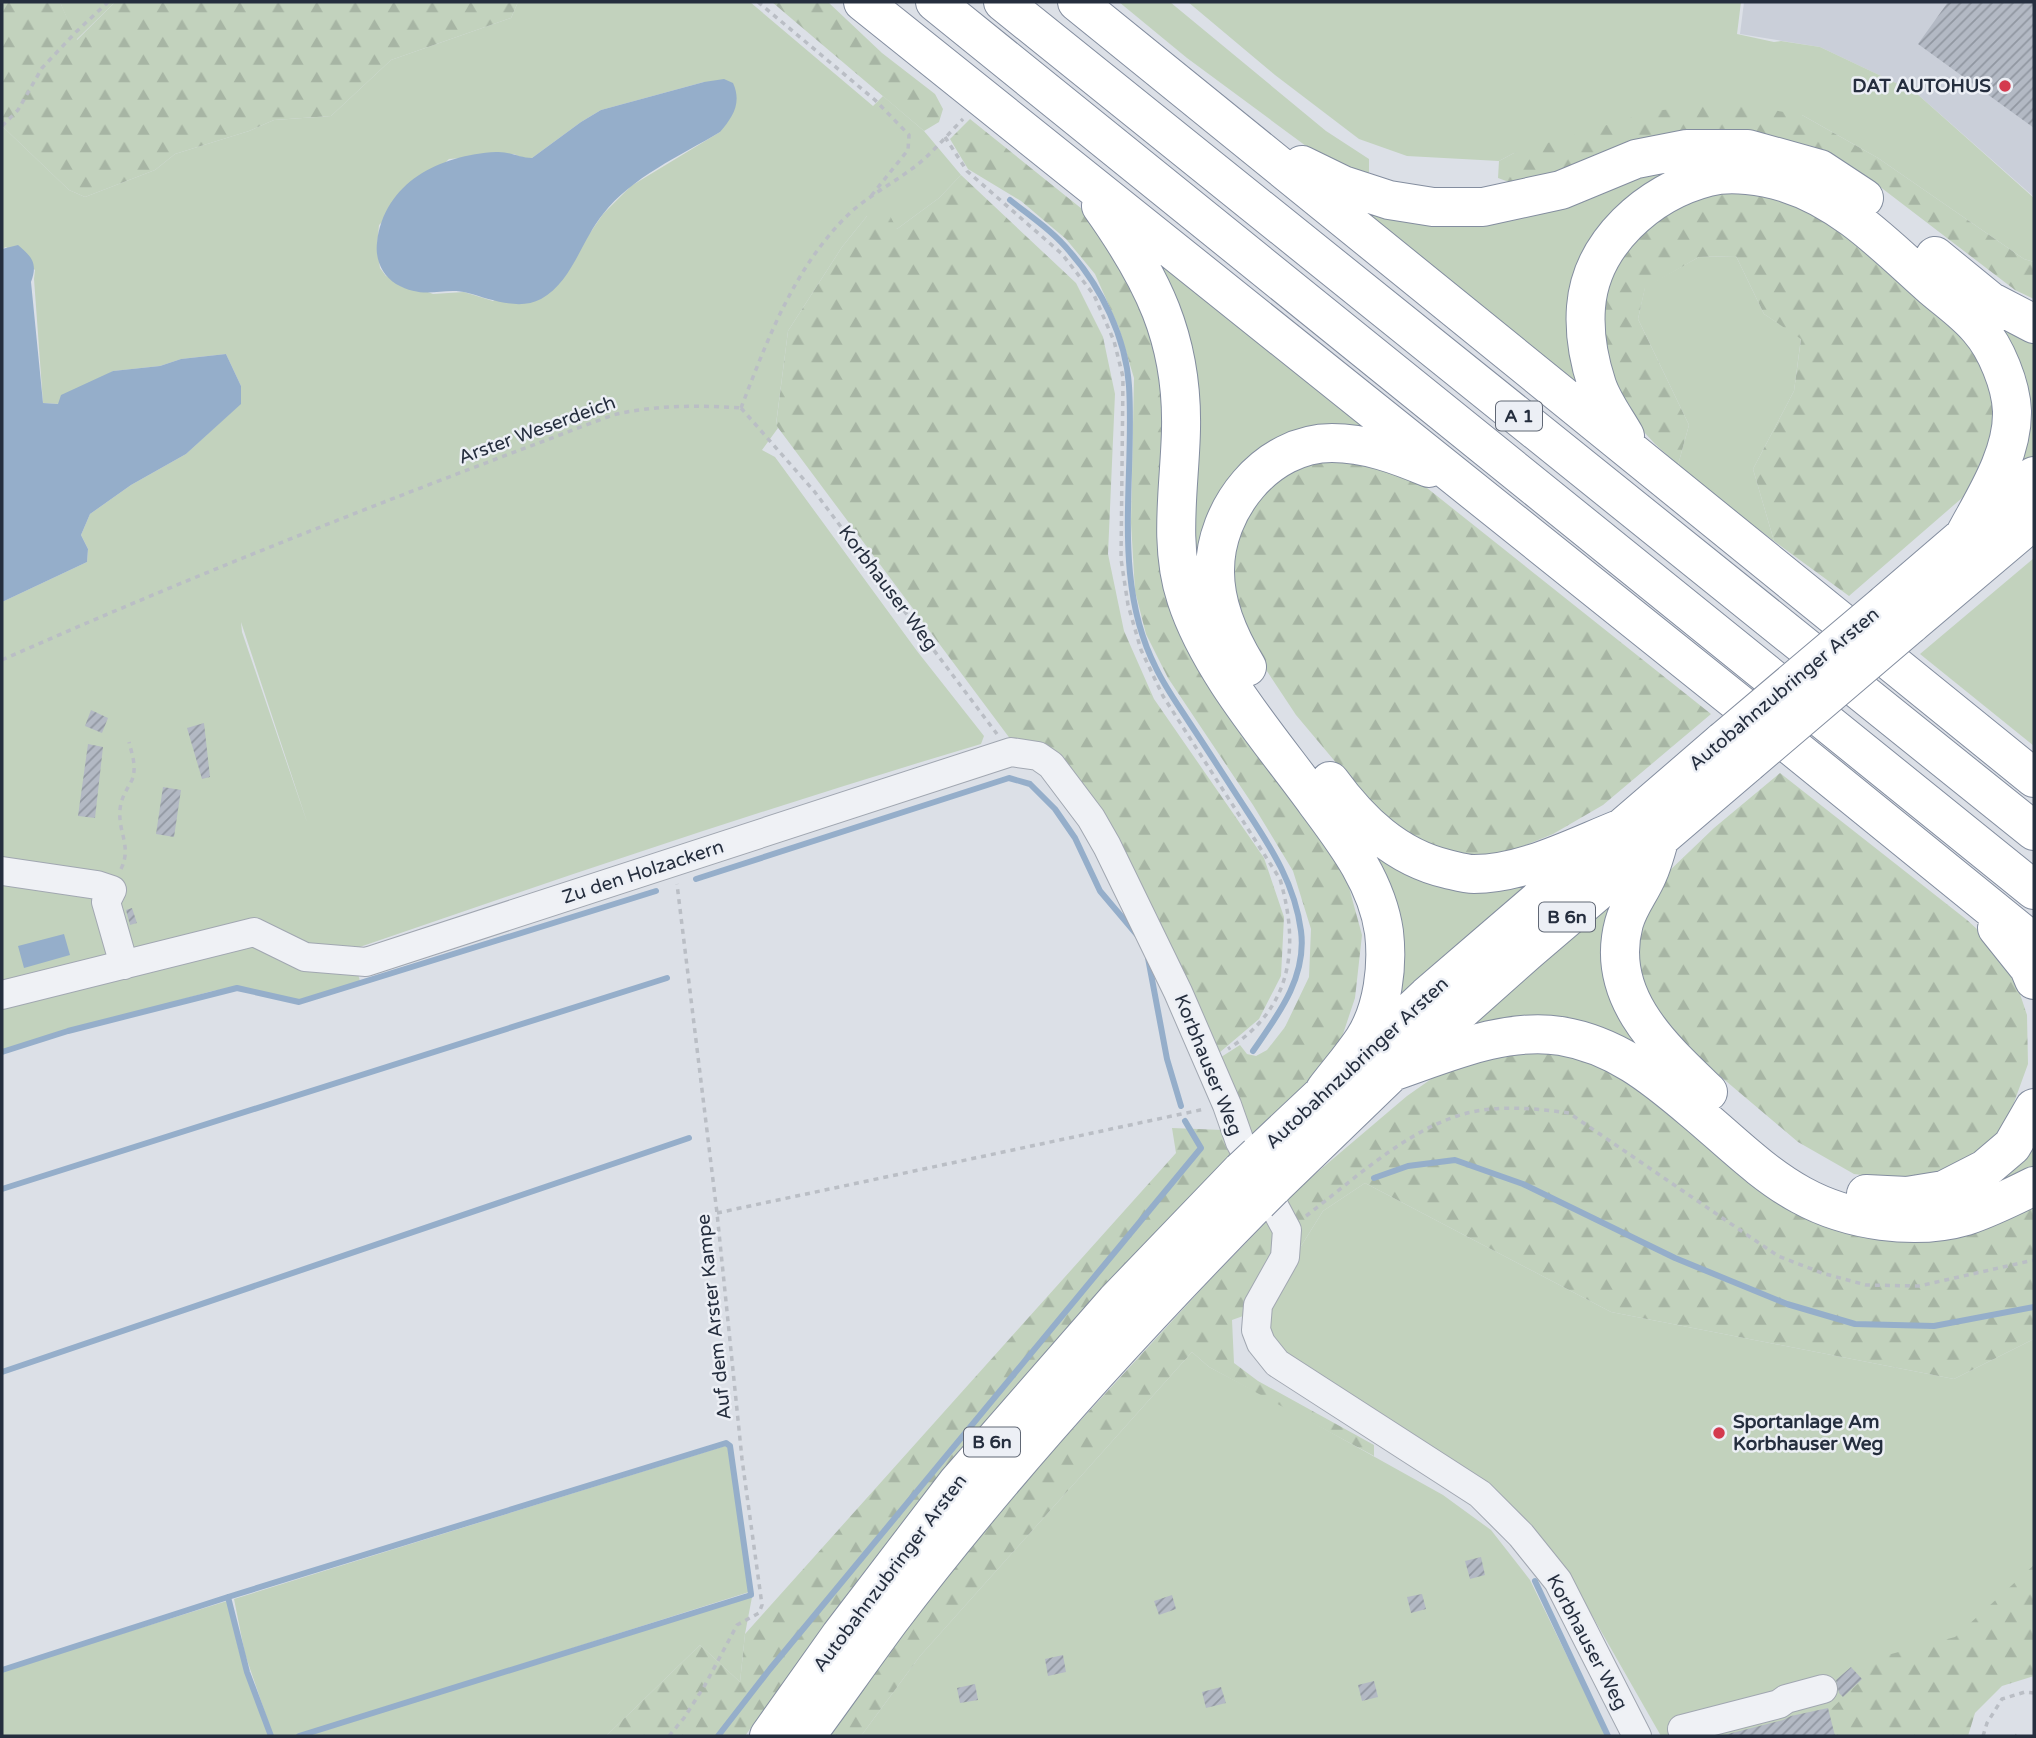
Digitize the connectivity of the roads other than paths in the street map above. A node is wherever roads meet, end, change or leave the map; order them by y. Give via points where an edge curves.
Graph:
1 (863, 2) edge
2 (935, 2) edge
3 (1003, 2) edge
4 (1077, 2) edge
5 (1246, 139) junction
6 (1078, 173) junction
7 (2034, 324) edge
8 (1635, 454) junction
9 (2034, 476) edge
10 (1466, 485) junction
11 (2028, 527) edge
12 (1963, 538) junction
13 (1897, 614) junction
14 (1012, 752) joint
15 (1735, 752) junction
16 (2034, 778) edge
17 (1622, 828) junction
18 (2034, 831) edge
19 (1660, 838) junction
20 (2, 871) edge
21 (1957, 880) junction
22 (2034, 890) edge
23 (2034, 943) edge
24 (124, 965) junction
25 (2034, 980) edge
26 (2, 995) edge
27 (1392, 1072) junction
28 (1325, 1090) junction
29 (2034, 1108) edge
30 (1257, 1179) junction
31 (2034, 1186) edge
32 (1823, 1689) dead end
33 (769, 1736) edge
34 (806, 1736) edge
35 (1637, 1736) edge
36 (1684, 1736) edge

1 - 6 highway
2 - 22 highway, A 1
3 - 18 highway, A 1
4 - 5 highway
5 - 7 highway via 1343,185 1389,200 1433,207 1483,207 1561,190 1636,159 1687,149 1748,149 1820,169 1855,190 1990,301
5 - 8 highway
6 - 10 highway
6 - 28 highway via 1146,275 1176,359 1181,429 1177,560 1185,597 1216,661 1337,830 1376,901 1384,931 1382,988 1365,1037
8 - 12 highway via 1598,387 1587,340 1586,306 1594,269 1621,230 1647,205 1673,189 1711,176 1752,175 1788,184 1840,209 1886,246 1980,329 2004,372 2012,411 2007,444
8 - 16 highway
9 - 12 highway, Autobahnzubringer Arsten / B 6n
10 - 17 highway via 1406,458 1356,444 1307,447 1272,464 1238,495 1218,544 1214,571 1228,632 1256,681 1351,809 1384,841 1426,864 1472,875 1517,868
10 - 21 highway
11 - 13 highway, Autobahnzubringer Arsten / B 6n
12 - 13 highway, Autobahnzubringer Arsten / B 6n
13 - 15 highway, Autobahnzubringer Arsten / B 6n, bridge
14 - 24 lane, Zu den Holzackern via 366,962 305,957 254,932
14 - 35 lane, Korbhauser Weg via 1051,765 1090,818 1145,920 1240,1142 1287,1230 1285,1257 1258,1306 1256,1330 1267,1352 1276,1363 1480,1494 1521,1535 1558,1581
15 - 17 highway, Autobahnzubringer Arsten / B 6n
15 - 19 highway, Autobahnzubringer Arsten / B 6n
17 - 28 highway, Autobahnzubringer Arsten / B 6n
19 - 27 highway, Autobahnzubringer Arsten / B 6n
19 - 29 highway via 1648,875 1623,924 1620,952 1635,1011 1678,1063 1787,1158 1865,1194 1907,1196 1944,1190 1985,1169 2012,1146
20 - 24 lane via 112,890 106,902
21 - 23 highway
21 - 25 highway
24 - 26 lane, Zu den Holzackern
27 - 30 highway, Autobahnzubringer Arsten / B 6n
27 - 31 highway via 1471,1044 1559,1035 1615,1052 1654,1076 1768,1173 1802,1196 1843,1212 1894,1222 1952,1218
28 - 30 highway, Autobahnzubringer Arsten / B 6n
30 - 33 highway, Autobahnzubringer Arsten / B 6n via 1116,1301 957,1483
30 - 34 highway, Autobahnzubringer Arsten / B 6n via 1182,1279 1084,1386 891,1619
32 - 36 lane via 1682,1729

